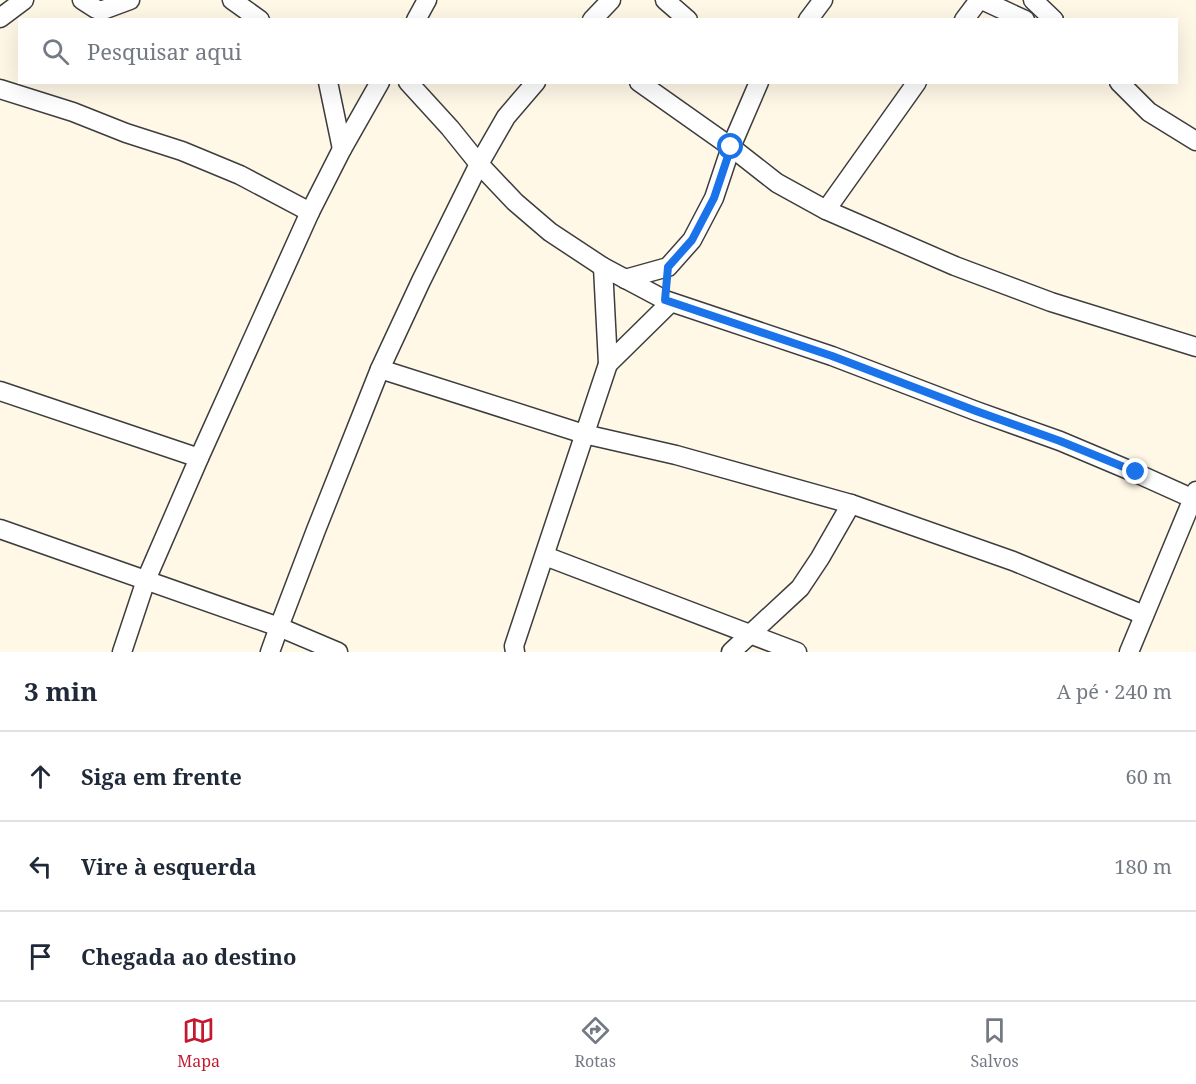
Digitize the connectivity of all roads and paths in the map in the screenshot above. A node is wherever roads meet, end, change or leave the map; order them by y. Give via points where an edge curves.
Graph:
1 (24, 0) edge
2 (82, 0) edge
3 (130, 0) edge
4 (232, 0) edge
5 (427, 0) edge
6 (611, 0) edge
7 (665, 0) edge
8 (823, 0) edge
9 (980, 0) edge
10 (1033, 0) edge
11 (0, 18) edge
12 (257, 18) edge
13 (417, 18) edge
14 (594, 18) edge
15 (686, 18) edge
16 (810, 18) edge
17 (966, 18) edge
18 (1020, 18) edge
19 (1052, 18) edge
20 (328, 84) edge
21 (374, 84) edge
22 (410, 84) edge
23 (534, 84) edge
24 (642, 84) edge
25 (758, 84) edge
26 (916, 84) edge
27 (1121, 84) edge
28 (0, 89) edge
29 (1195, 137) edge
30 (731, 147) junction
31 (342, 149) junction
32 (479, 164) junction
33 (826, 210) junction
34 (310, 212) junction
35 (603, 267) junction
36 (668, 267) junction
37 (625, 279) junction
38 (668, 301) junction
39 (1196, 347) edge
40 (608, 364) junction
41 (380, 369) junction
42 (0, 391) edge
43 (584, 434) junction
44 (199, 458) junction
45 (1195, 497) edge
46 (851, 504) junction
47 (0, 529) edge
48 (545, 556) junction
49 (146, 580) junction
50 (1144, 615) junction
51 (279, 627) junction
52 (750, 635) junction
53 (513, 650) edge
54 (122, 652) edge
55 (270, 652) edge
56 (338, 652) edge
57 (731, 652) edge
58 (797, 652) edge
59 (1129, 652) edge

1 - 11 street
2 - 3 street via 103,10
4 - 12 street
5 - 13 street
6 - 14 street
7 - 15 street
8 - 16 street
9 - 17 street
9 - 18 street
10 - 19 street
20 - 31 street
21 - 31 street
22 - 32 street
23 - 32 street via 506,117
24 - 30 street
25 - 30 street
26 - 33 street
27 - 29 street via 1149,112
28 - 34 street via 182,151 240,175
30 - 33 street via 777,183
30 - 36 street via 714,198 692,240
31 - 34 street
32 - 35 street via 550,232
32 - 41 street
33 - 39 street via 1051,302
34 - 44 street
35 - 37 street
35 - 40 street
36 - 37 street
36 - 38 street
37 - 38 street
38 - 40 street
38 - 45 street via 832,356 1060,441
40 - 43 street
41 - 43 street
41 - 51 street
42 - 44 street
43 - 46 street via 676,455
43 - 48 street
44 - 49 street
45 - 50 street
46 - 50 street via 1013,561
46 - 52 street via 800,588
47 - 49 street
48 - 52 street
48 - 53 street
49 - 51 street
49 - 54 street
50 - 59 street
51 - 55 street
51 - 56 street
52 - 57 street
52 - 58 street

